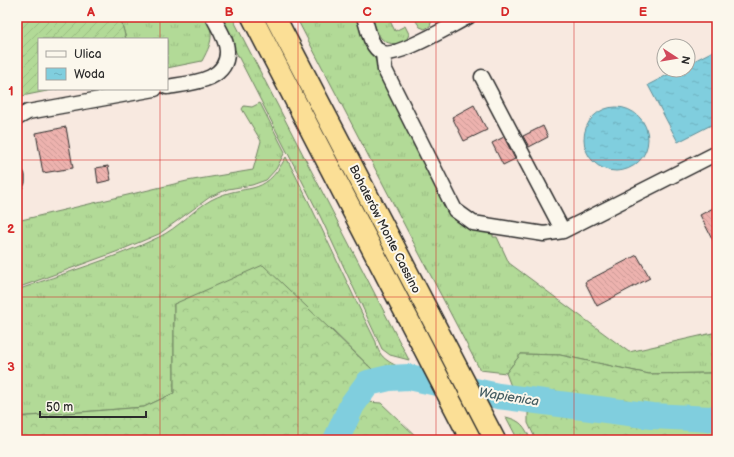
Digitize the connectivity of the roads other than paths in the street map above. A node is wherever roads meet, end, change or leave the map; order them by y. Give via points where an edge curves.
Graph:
1 (213, 17) edge
2 (252, 17) edge
3 (276, 17) edge
4 (364, 17) edge
5 (468, 17) edge
6 (383, 54) junction
7 (482, 77) dead end
8 (168, 87) edge
9 (150, 90) edge
10 (17, 118) edge
11 (717, 153) edge
12 (17, 176) edge
13 (17, 182) edge
14 (563, 231) junction
15 (491, 433) edge
16 (472, 440) edge

1 - 8 street via 227,51 225,64 217,75 202,81
2 - 16 highway, Bohaterów Monte Cassino
3 - 15 highway, Bohaterów Monte Cassino
4 - 6 street via 375,46
5 - 6 street via 402,51
6 - 14 street via 385,70 455,210 473,223 544,234
7 - 14 street
9 - 10 street via 28,112
11 - 14 street
12 - 13 street

